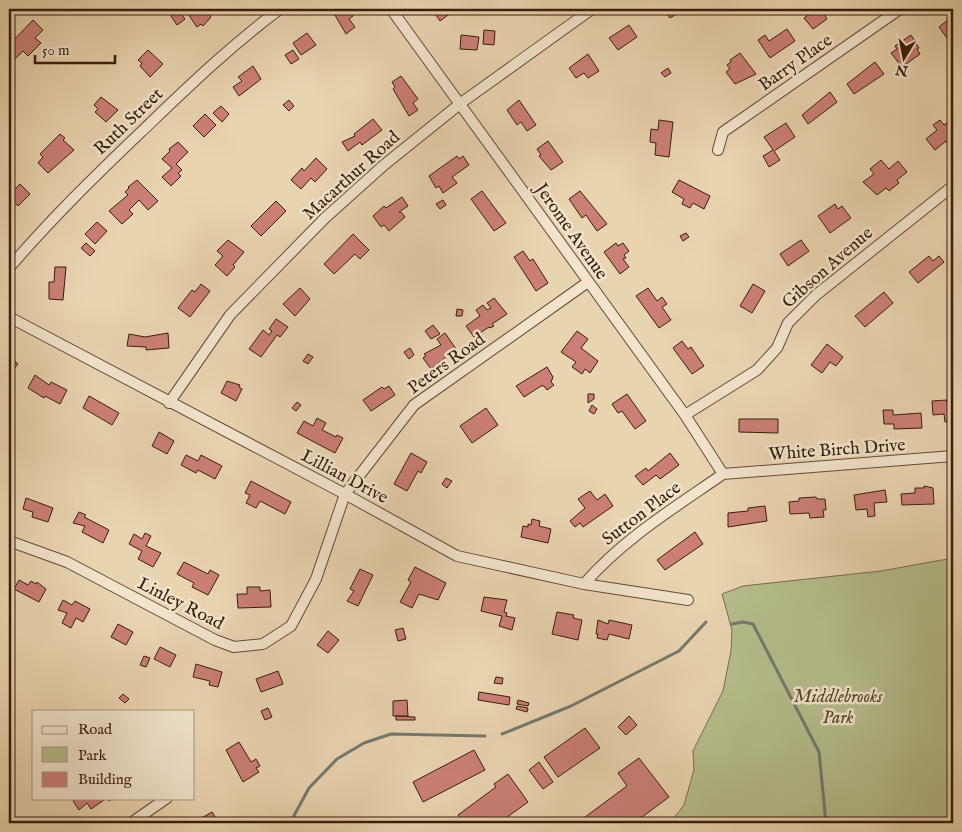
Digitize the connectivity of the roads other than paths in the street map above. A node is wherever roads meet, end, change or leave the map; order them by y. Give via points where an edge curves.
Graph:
1 (280, 9) edge
2 (392, 9) edge
3 (592, 9) edge
4 (900, 9) edge
5 (460, 103) junction
6 (718, 150) dead end
7 (953, 186) edge
8 (9, 268) edge
9 (588, 282) junction
10 (9, 317) edge
11 (169, 403) junction
12 (685, 415) junction
13 (953, 456) edge
14 (723, 474) junction
15 (345, 494) junction
16 (9, 541) edge
17 (584, 584) junction
18 (688, 600) dead end
19 (164, 800) edge
20 (131, 823) edge

1 - 8 street, Ruth Street via 244,36 185,89 55,214
2 - 5 street, Jerome Avenue
3 - 5 street, Macarthur Road
4 - 6 street, Barry Place via 723,132
5 - 9 street, Jerome Avenue
5 - 11 street, Macarthur Road via 325,218 230,315
7 - 12 street, Gibson Avenue via 816,294 788,324 777,348 757,370
9 - 12 street, Jerome Avenue
9 - 15 street, Peters Road via 414,405
10 - 11 street, Lillian Drive
11 - 15 street, Lillian Drive
12 - 14 street, Jerome Avenue
13 - 14 street, White Birch Drive
14 - 17 street, Sutton Place via 640,532 603,562
15 - 16 street, Linley Road via 316,579 291,626 263,644 234,647 214,640 67,562
15 - 17 street, Lillian Drive via 457,556
17 - 18 street, Lillian Drive
19 - 20 street

